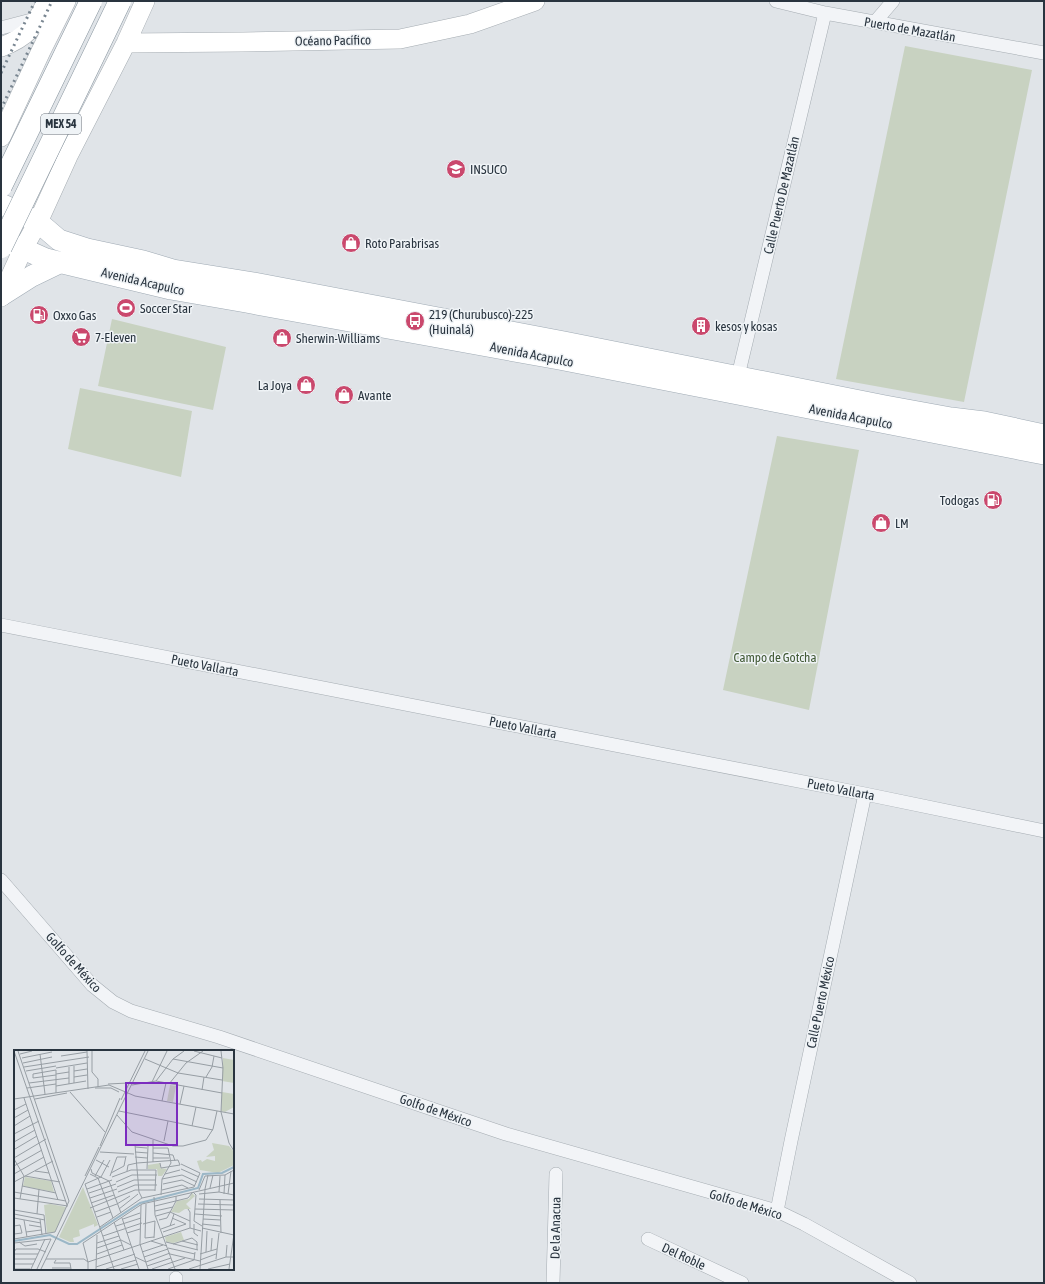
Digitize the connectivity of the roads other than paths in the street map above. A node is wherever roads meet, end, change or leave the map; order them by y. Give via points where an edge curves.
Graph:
1 (47, 1) edge
2 (66, 1) edge
3 (91, 1) edge
4 (120, 1) edge
5 (145, 1) edge
6 (534, 1) edge
7 (776, 1) edge
8 (893, 1) edge
9 (824, 13) junction
10 (39, 18) junction
11 (874, 22) junction
12 (1, 28) edge
13 (126, 43) junction
14 (1, 47) edge
15 (1044, 53) edge
16 (3, 132) edge
17 (68, 156) junction
18 (1, 186) edge
19 (1, 204) edge
20 (38, 222) junction
21 (1, 239) edge
22 (1, 247) edge
23 (23, 249) junction
24 (60, 262) junction
25 (2, 296) edge
26 (738, 376) junction
27 (1044, 435) edge
28 (1044, 454) edge
29 (1, 625) edge
30 (865, 794) junction
31 (1044, 831) edge
32 (1, 880) edge
33 (556, 1174) dead end
34 (777, 1211) junction
35 (648, 1239) dead end
36 (553, 1283) edge
37 (742, 1283) edge
38 (910, 1283) edge

1 - 10 street
2 - 16 street
3 - 18 highway, MEX 54, bridge
4 - 22 highway, MEX 54, bridge
5 - 13 street
6 - 13 street, Océano Pacífico via 470,24 400,39
7 - 9 street, Puerto de Mazatlán
8 - 11 street
9 - 11 street, Puerto de Mazatlán
9 - 26 street, Calle Puerto De Mazatlán
10 - 12 street
10 - 14 street via 21,38
11 - 15 street, Puerto de Mazatlán
13 - 17 street
16 - 17 street via 25,151 44,161 52,162
17 - 20 street
19 - 20 main road, Avenida Acapulco
20 - 23 street
20 - 26 main road, Avenida Acapulco via 59,240 173,270 254,283
21 - 23 main road, Avenida Acapulco
23 - 24 main road, Avenida Acapulco
23 - 25 street
24 - 25 main road via 32,276
24 - 28 main road, Avenida Acapulco via 171,289 552,358
26 - 27 main road, Avenida Acapulco
29 - 30 street, Pueto Vallarta
30 - 31 street, Pueto Vallarta
30 - 34 street, Calle Puerto México
32 - 34 street, Golfo de México via 92,985 112,1002 131,1011 219,1037 506,1134
33 - 36 street, De la Anacua
34 - 38 street, Golfo de México
35 - 37 street, Del Roble

